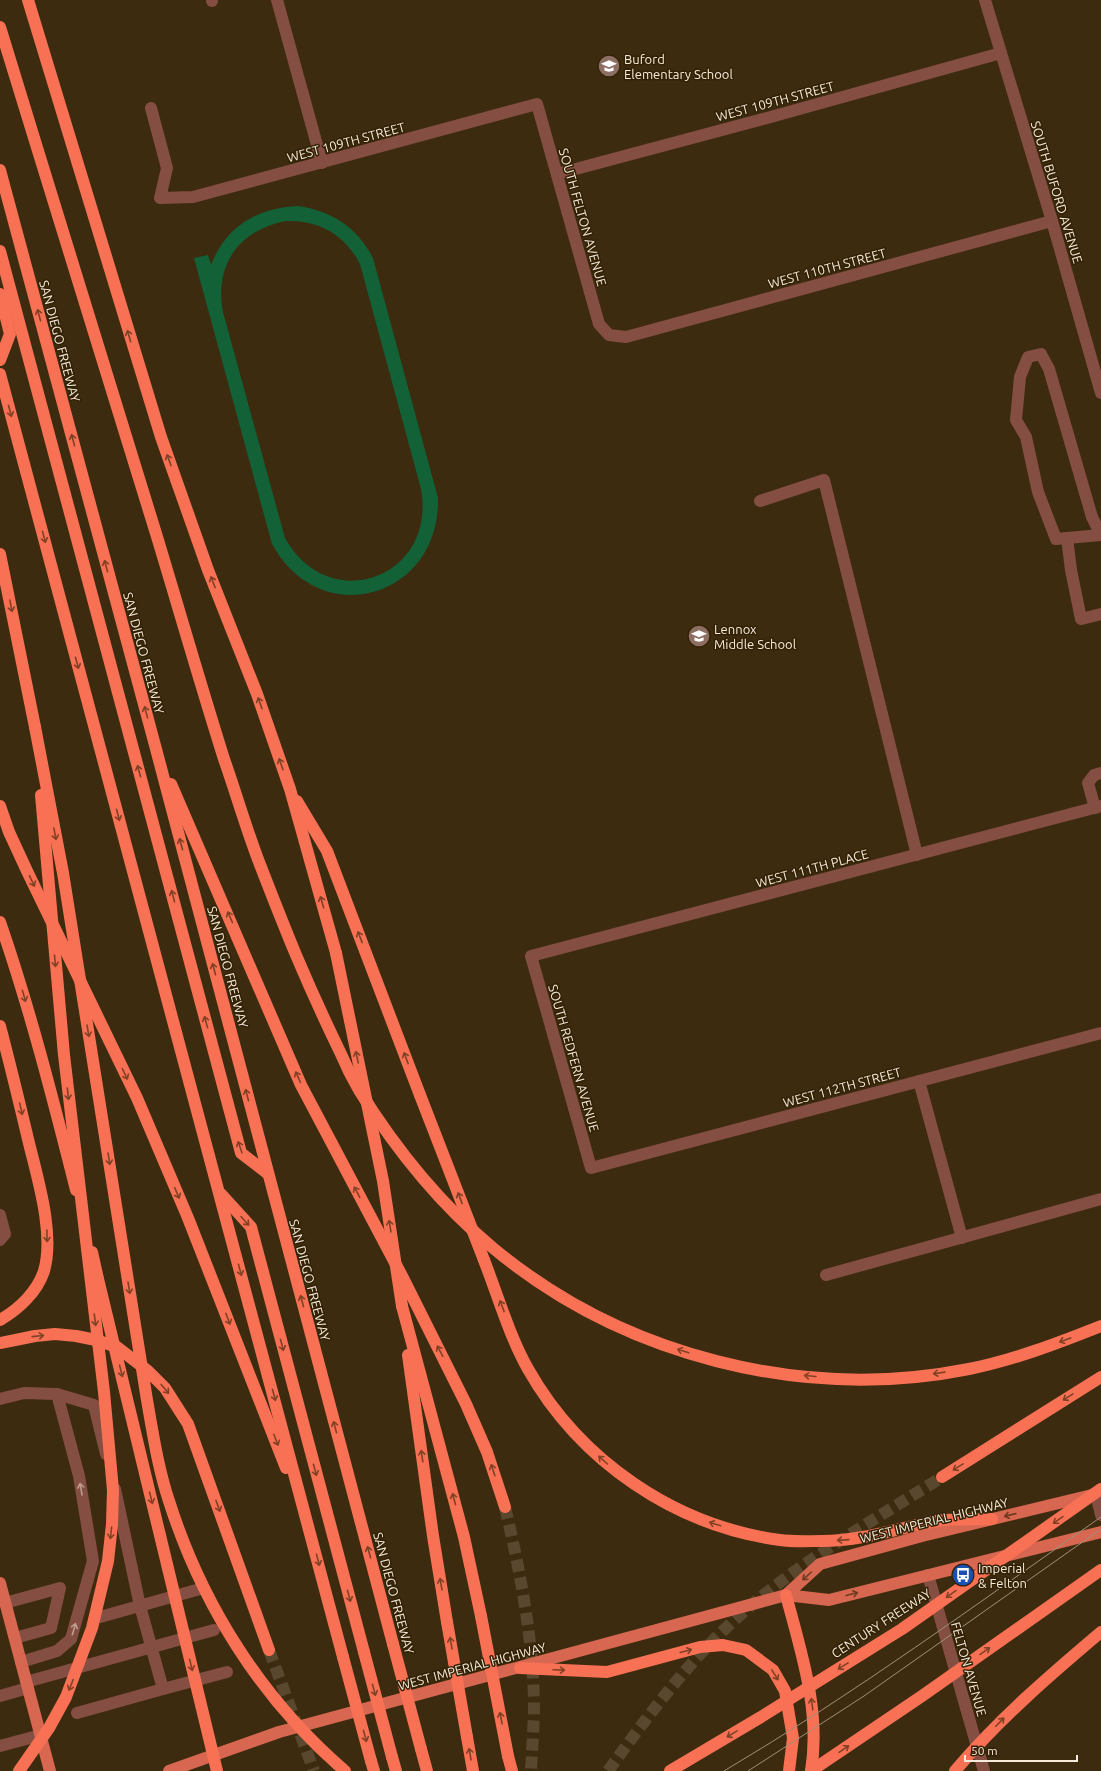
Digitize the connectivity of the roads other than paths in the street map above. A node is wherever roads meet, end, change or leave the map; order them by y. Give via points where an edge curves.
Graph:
1 (28, 0) edge
2 (277, 0) edge
3 (985, 0) edge
4 (0, 27) edge
5 (1001, 53) junction
6 (537, 104) joint
7 (152, 108) dead end
8 (322, 164) junction
9 (0, 170) edge
10 (557, 174) junction
11 (1052, 221) junction
12 (0, 251) edge
13 (0, 294) edge
14 (609, 335) joint
15 (0, 360) edge
16 (0, 374) edge
17 (1101, 393) edge
18 (760, 501) dead end
19 (1067, 538) junction
20 (0, 554) edge
21 (1101, 614) edge
22 (35, 727) junction
23 (156, 749) junction
24 (1101, 772) edge
25 (290, 789) junction
26 (0, 806) edge
27 (1098, 807) edge
28 (917, 855) junction
29 (0, 922) edge
30 (531, 956) joint
31 (0, 1026) edge
32 (1101, 1033) edge
33 (920, 1081) junction
34 (591, 1168) joint
35 (267, 1174) junction
36 (219, 1192) junction
37 (1101, 1199) edge
38 (0, 1215) edge
39 (962, 1238) junction
40 (0, 1240) edge
41 (826, 1275) dead end
42 (402, 1306) junction
43 (0, 1320) edge
44 (1101, 1326) edge
45 (0, 1343) edge
46 (1101, 1377) edge
47 (57, 1394) junction
48 (0, 1399) edge
49 (942, 1477) tunnel mouth
50 (1099, 1492) edge
51 (505, 1507) tunnel mouth
52 (1101, 1515) edge
53 (992, 1519) junction
54 (308, 1523) junction
55 (1101, 1532) edge
56 (1101, 1570) edge
57 (928, 1575) junction
58 (0, 1583) edge
59 (200, 1589) dead end
60 (786, 1595) junction
61 (5, 1603) junction
62 (140, 1606) junction
63 (100, 1618) dead end
64 (5, 1620) edge
65 (214, 1630) dead end
66 (1101, 1632) edge
67 (15, 1638) junction
68 (151, 1646) junction
69 (269, 1650) tunnel mouth
70 (21, 1662) junction
71 (520, 1668) junction
72 (227, 1672) dead end
73 (27, 1685) junction
74 (163, 1689) junction
75 (0, 1696) edge
76 (76, 1713) dead end
77 (41, 1735) junction
78 (0, 1746) edge
79 (373, 1766) edge
80 (19, 1771) edge
81 (50, 1771) edge
82 (169, 1771) edge
83 (217, 1771) edge
84 (345, 1771) edge
85 (396, 1771) edge
86 (427, 1771) edge
87 (473, 1771) edge
88 (512, 1771) edge
89 (670, 1771) edge
90 (789, 1771) edge
91 (811, 1771) edge
92 (955, 1771) edge
93 (984, 1771) edge

25 -> 1 highway via 257,694 160,438
2 - 8 street
3 - 5 street, SOUTH BUFORD AVENUE
44 -> 4 highway via 1002,1361 923,1376 837,1379 757,1370 719,1362 645,1338 568,1301 532,1278 476,1233 433,1190 405,1157 356,1085 312,994 258,859 215,730
5 - 10 street, WEST 109TH STREET
5 - 11 street, SOUTH BUFORD AVENUE
6 - 8 street, WEST 109TH STREET
6 - 10 street, SOUTH FELTON AVENUE
7 - 8 street, WEST 109TH STREET via 167,168 160,198 193,197
23 -> 9 highway, SAN DIEGO FREEWAY
10 - 14 street, SOUTH FELTON AVENUE via 599,324
11 - 14 street, WEST 110TH STREET via 626,337
11 - 17 street, SOUTH BUFORD AVENUE
35 -> 12 highway via 241,1153
13 - 15 highway via 10,334
16 -> 36 highway
18 - 28 street via 824,480
19 - 19 street via 1101,535 1092,517 1049,368 1042,354 1028,356 1020,377 1016,420 1026,437 1038,492 1056,539
19 - 21 street via 1070,570 1082,619
20 -> 22 highway
22 -> 80 highway, bridge via 64,1055 106,1407 113,1490 108,1561 92,1628 66,1697 49,1728
22 -> 84 highway, bridge via 63,873 154,1441 168,1499 198,1577 242,1656 278,1703
35 -> 23 highway, SAN DIEGO FREEWAY
51 -> 23 highway via 487,1452 466,1404 301,1085
24 - 27 street via 1094,775 1088,783
42 -> 25 highway, bridge via 382,1181 336,952
53 -> 25 highway, bridge via 938,1520 856,1539 824,1541 761,1537 690,1515 658,1499 624,1478 586,1445 542,1391 516,1342 327,851
26 -> 54 highway via 27,871 137,1098 188,1218
27 - 28 street, WEST 111TH PLACE
28 - 30 street, WEST 111TH PLACE
29 -> 83 highway, bridge via 49,1082
30 - 34 street, SOUTH REDFERN AVENUE
31 -> 43 highway via 39,1184 47,1238 46,1258 40,1281 18,1307
32 - 33 street, WEST 112TH STREET
33 - 34 street, WEST 112TH STREET
33 - 39 street
86 -> 35 highway, SAN DIEGO FREEWAY, bridge
36 -> 54 highway
36 -> 85 highway, bridge via 251,1227
37 - 39 street
38 - 40 street via 5,1234
39 - 41 street
87 -> 42 highway, bridge via 433,1536
88 -> 42 highway, bridge via 464,1537
45 -> 69 highway via 55,1334 96,1340 117,1347 165,1388 188,1424
46 -> 49 highway
47 - 48 street via 24,1393
47 - 62 street via 94,1405
70 -> 47 street via 57,1651 72,1639 94,1562 79,1476
50 - 52 street
50 -> 53 main road, WEST IMPERIAL HIGHWAY
50 -> 89 highway, CENTURY FREEWAY, bridge via 902,1628
53 -> 60 main road, WEST IMPERIAL HIGHWAY via 820,1564
54 -> 79 highway, bridge
55 - 57 main road, WEST IMPERIAL HIGHWAY
91 -> 56 highway, bridge
60 -> 57 main road, WEST IMPERIAL HIGHWAY via 829,1600
57 - 93 street, FELTON AVENUE
58 - 61 main road
59 - 62 street
60 - 71 main road, WEST IMPERIAL HIGHWAY
91 -> 60 highway via 814,1755 812,1706
61 - 64 main road
61 - 67 street via 60,1588 51,1628
62 - 63 street
62 - 68 street
64 - 67 main road
65 - 68 street
92 -> 66 highway, bridge via 1007,1714
67 - 70 main road
68 - 73 street
68 - 74 street
70 - 73 main road
71 - 82 main road, WEST IMPERIAL HIGHWAY via 279,1732
71 -> 90 highway via 607,1672 700,1647 723,1645 746,1650 772,1670 785,1691 793,1738
72 - 74 street
73 - 75 street
73 - 77 main road
74 - 76 street
77 - 78 street
77 - 81 main road

